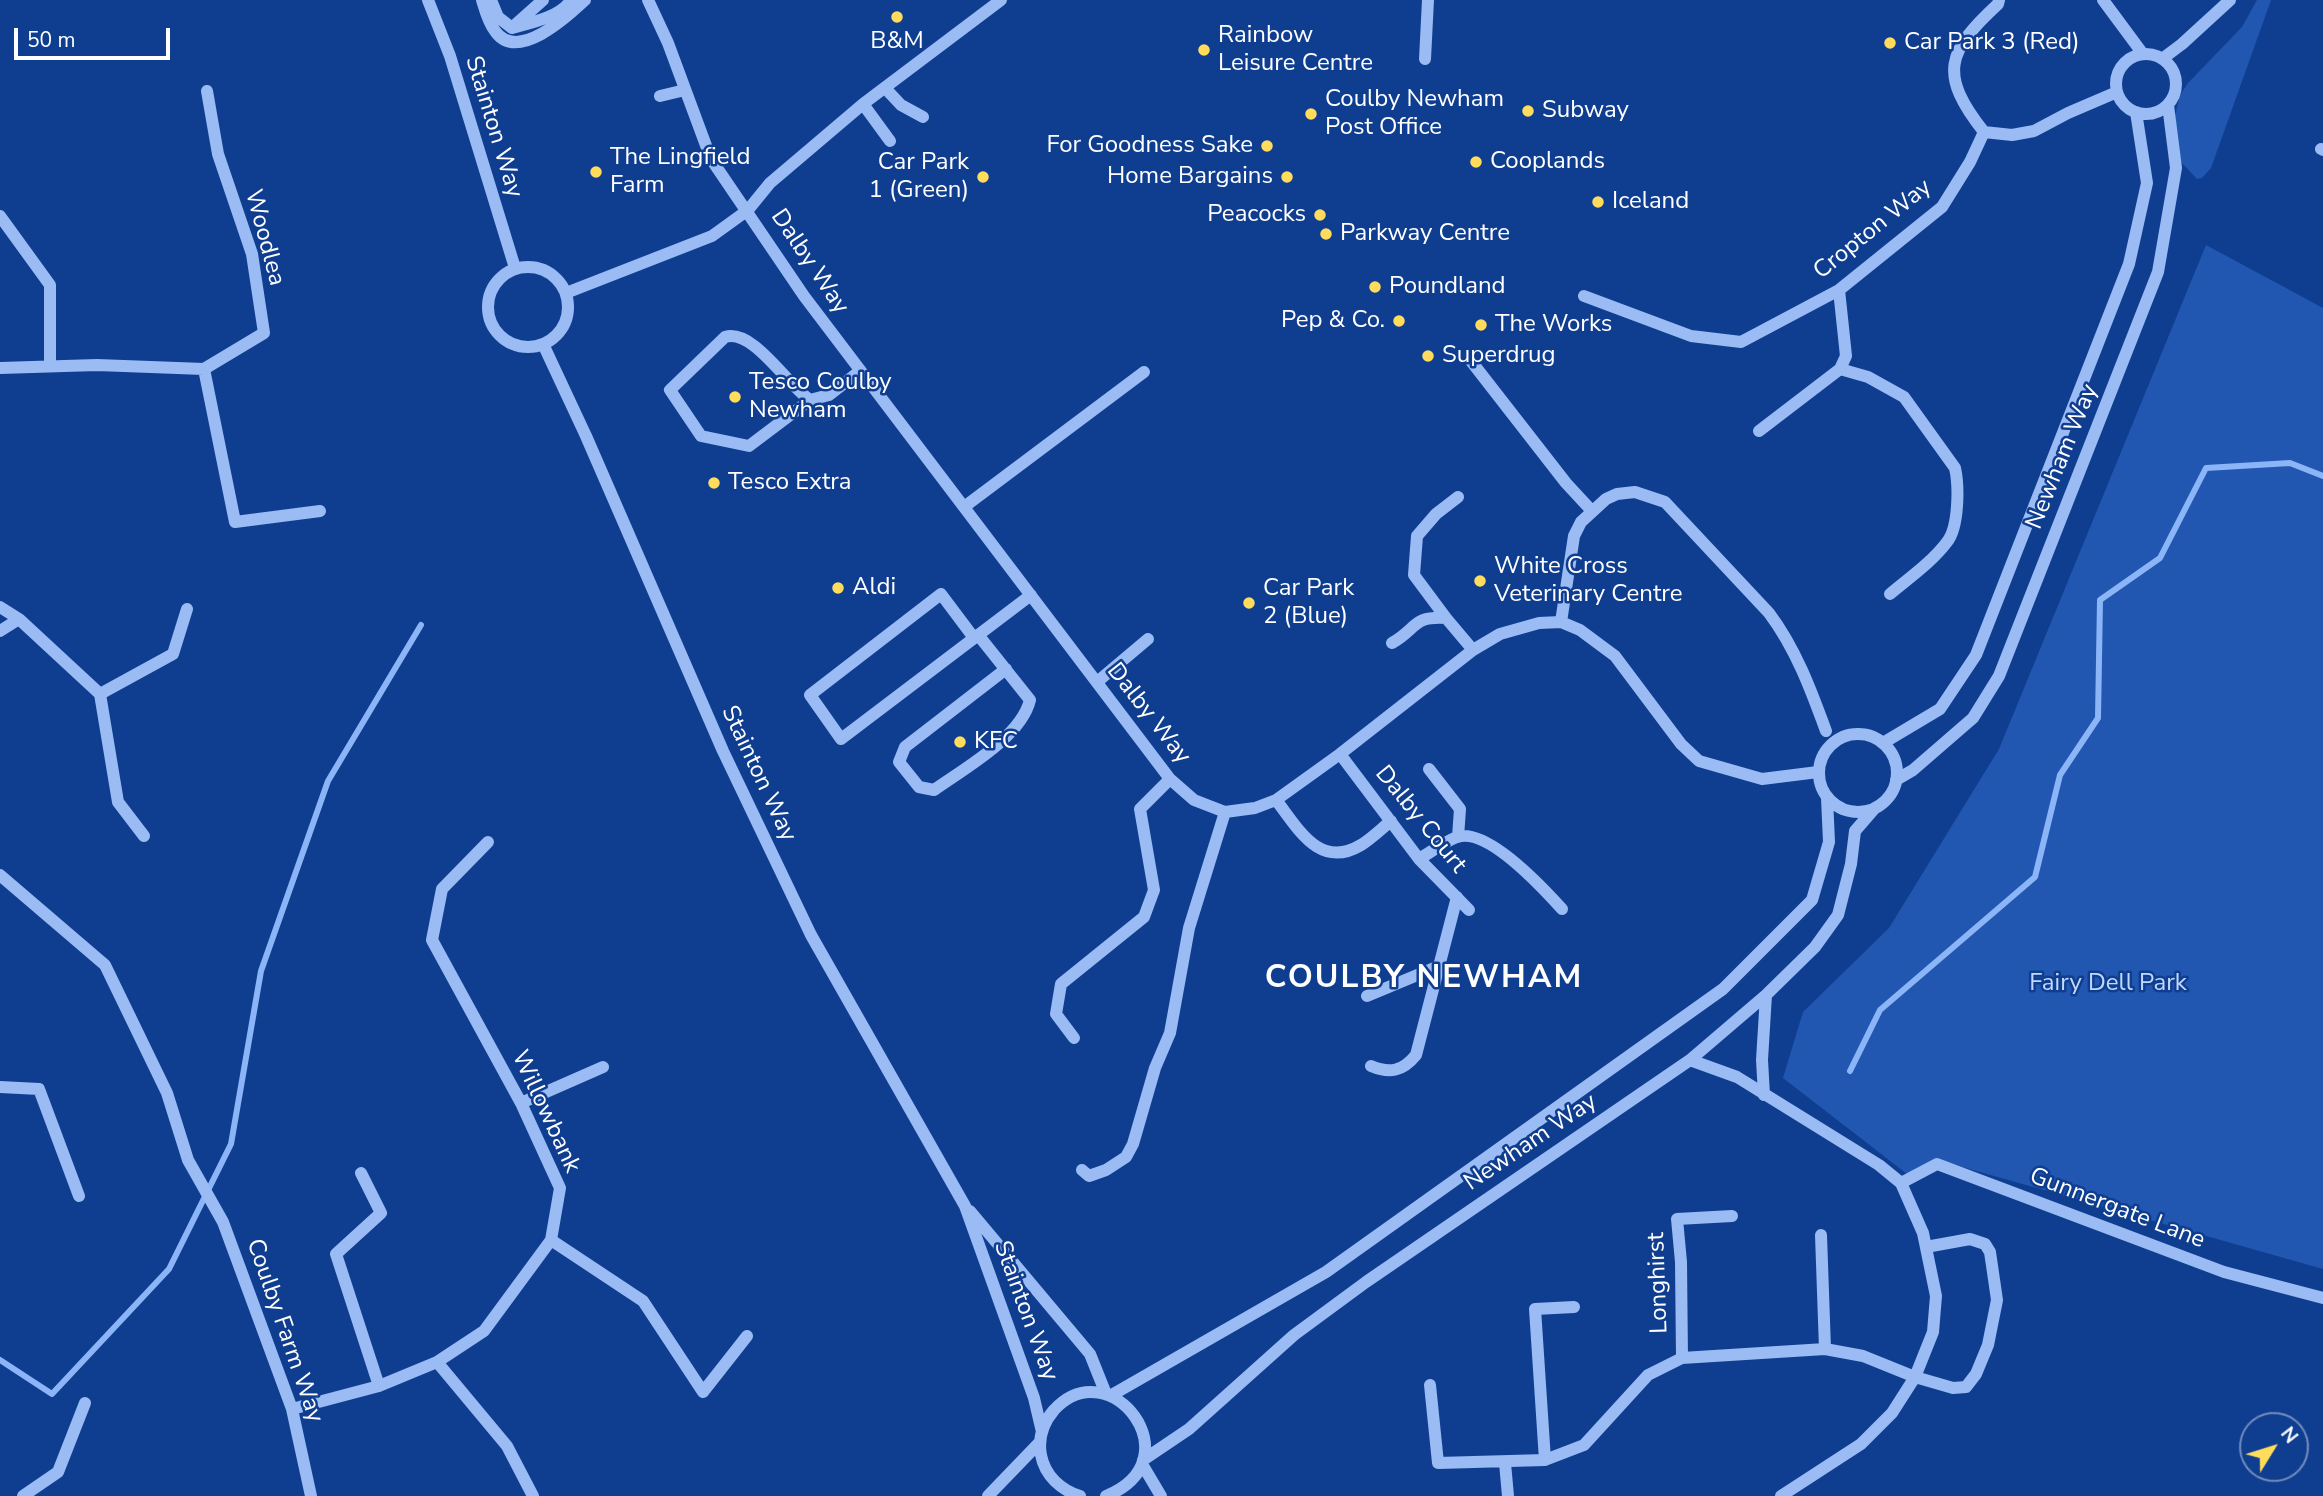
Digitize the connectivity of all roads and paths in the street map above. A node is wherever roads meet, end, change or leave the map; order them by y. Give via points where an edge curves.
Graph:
1 (428, 0) edge
2 (482, 0) edge
3 (491, 0) edge
4 (543, 0) edge
5 (571, 0) edge
6 (585, 0) edge
7 (648, 0) edge
8 (1001, 0) edge
9 (1428, 0) edge
10 (1999, 0) edge
11 (2103, 0) edge
12 (2231, 0) edge
13 (512, 28) junction
14 (2143, 54) junction
15 (1425, 59) dead end
16 (2162, 59) junction
17 (885, 88) junction
18 (685, 90) junction
19 (207, 91) dead end
20 (2117, 92) junction
21 (660, 96) dead end
22 (863, 104) junction
23 (2168, 105) junction
24 (2136, 113) junction
25 (923, 117) dead end
26 (1984, 132) junction
27 (890, 141) dead end
28 (748, 210) junction
29 (0, 216) edge
30 (515, 268) junction
31 (1839, 290) junction
32 (566, 293) junction
33 (1584, 296) dead end
34 (543, 344) junction
35 (1471, 361) dead end
36 (50, 366) junction
37 (0, 368) edge
38 (204, 369) junction
39 (1840, 369) junction
40 (860, 371) junction
41 (1144, 372) dead end
42 (810, 400) junction
43 (1759, 431) dead end
44 (1458, 497) dead end
45 (964, 507) junction
46 (1591, 510) junction
47 (320, 511) dead end
48 (1890, 594) dead end
49 (1031, 595) junction
50 (0, 607) edge
51 (187, 609) dead end
52 (1446, 618) junction
53 (19, 619) junction
54 (1561, 622) junction
55 (0, 631) edge
56 (977, 637) junction
57 (1148, 639) dead end
58 (1392, 643) dead end
59 (1473, 650) junction
60 (1006, 669) junction
61 (1097, 682) junction
62 (100, 694) junction
63 (1826, 732) dead end
64 (1883, 743) junction
65 (1340, 754) junction
66 (1429, 769) dead end
67 (1818, 772) junction
68 (1170, 779) junction
69 (1896, 780) junction
70 (1827, 798) junction
71 (1276, 800) junction
72 (1874, 809) junction
73 (1225, 812) junction
74 (1391, 821) junction
75 (144, 836) dead end
76 (1458, 837) junction
77 (488, 842) dead end
78 (1419, 859) junction
79 (0, 875) edge
80 (1457, 897) junction
81 (1562, 909) dead end
82 (1469, 910) dead end
83 (1439, 966) junction
84 (1766, 995) junction
85 (1367, 996) dead end
86 (1074, 1038) dead end
87 (1690, 1060) junction
88 (1371, 1066) dead end
89 (603, 1067) dead end
90 (0, 1087) edge
91 (1764, 1095) junction
92 (521, 1103) junction
93 (1083, 1170) dead end
94 (361, 1173) dead end
95 (1901, 1183) junction
96 (79, 1196) dead end
97 (965, 1206) junction
98 (1732, 1216) dead end
99 (1821, 1236) dead end
100 (551, 1240) junction
101 (1926, 1247) junction
102 (2323, 1298) edge
103 (1574, 1307) dead end
104 (747, 1336) dead end
105 (1825, 1349) junction
106 (1682, 1358) junction
107 (437, 1362) junction
108 (1915, 1377) junction
109 (1430, 1385) dead end
110 (379, 1386) junction
111 (1108, 1395) junction
112 (85, 1403) dead end
113 (292, 1409) junction
114 (1041, 1437) junction
115 (1545, 1460) junction
116 (1142, 1462) junction
117 (1505, 1463) junction
118 (23, 1496) edge
119 (311, 1496) edge
120 (533, 1496) edge
121 (988, 1496) edge
122 (1080, 1496) edge
123 (1106, 1496) edge
124 (1161, 1496) edge
125 (1508, 1496) edge
126 (1781, 1496) edge

1 - 30 street, Stainton Way via 450,56
2 - 6 street via 496,34 519,42 547,32
3 - 13 street via 498,17
4 - 13 street
5 - 13 street via 543,19
7 - 18 street
8 - 17 street
9 - 15 street
10 - 26 street via 1956,52 1954,78
11 - 14 street
12 - 16 street
14 - 16 street
14 - 20 street via 2119,71
16 - 23 street, Newham Way via 2170,65 2177,85
17 - 22 street
17 - 25 street via 901,105
18 - 21 street
18 - 28 street via 711,159
19 - 38 street, Woodlea via 218,154 252,254 264,333
20 - 24 street
20 - 26 street via 2035,131 2012,135
22 - 27 street
22 - 28 street via 771,183
23 - 24 street via 2150,114
23 - 69 street, Newham Way via 2176,168 2158,271 1999,676 1973,718
24 - 64 street, Newham Way via 2147,183 2129,264 1981,643 1940,709
26 - 31 street, Cropton Way via 1942,207
28 - 32 street, Dalby Way via 712,236
28 - 40 street, Dalby Way
29 - 36 street via 50,285
30 - 32 street via 547,271
30 - 34 street via 493,286 491,320 503,338 515,345
31 - 33 street, Cropton Way via 1741,342 1691,336
31 - 39 street via 1846,356
32 - 34 street via 567,319 562,330
34 - 97 street, Stainton Way via 723,751 811,934
35 - 46 street
36 - 37 street
36 - 38 street
38 - 47 street via 235,522
39 - 43 street
39 - 48 street via 1868,377 1904,397 1955,468 1958,481 1949,540
40 - 42 street via 829,395
40 - 45 street, Dalby Way
41 - 45 street
42 - 42 street via 759,350 733,334 670,390 701,436 749,446
44 - 52 street via 1417,536 1415,575
45 - 49 street, Dalby Way
46 - 54 street via 1574,536
46 - 63 street via 1617,494 1634,492 1665,502 1678,514 1782,631
49 - 56 street
49 - 61 street, Dalby Way
50 - 53 street
51 - 62 street via 173,653
52 - 58 street via 1426,617
52 - 59 street
53 - 55 street
53 - 62 street
54 - 59 street via 1508,631
54 - 67 street via 1615,656 1699,761 1762,779
56 - 56 street via 841,739 810,695 941,594
56 - 60 street
57 - 61 street
59 - 65 street
60 - 60 street via 905,747 900,762 919,787 934,790 1012,733 1027,714 1030,700
61 - 68 street, Dalby Way
62 - 75 street via 117,802
64 - 67 street via 1862,734 1836,740 1821,759
64 - 69 street via 1892,754
65 - 71 street
65 - 74 street, Dalby Court
66 - 76 street via 1460,809
67 - 70 street, Newham Way
68 - 73 street, Dalby Way via 1194,800
68 - 86 street via 1140,809 1154,890 1144,918 1061,984 1056,1014
69 - 72 street, Newham Way via 1892,793
70 - 72 street via 1846,811
70 - 111 street, Newham Way via 1829,842 1812,900 1723,989 1326,1272
71 - 73 street
71 - 74 street via 1306,840 1323,852 1360,846
72 - 84 street, Newham Way via 1855,831 1838,915 1815,947
73 - 93 street via 1189,928 1170,1033 1133,1144 1126,1157 1106,1170 1089,1176
74 - 78 street, Dalby Court
76 - 78 street
76 - 81 street via 1476,836 1526,872
77 - 92 street, Willowbank via 442,888 432,940
78 - 80 street, Dalby Court
79 - 113 street, Coulby Farm Way via 105,964 167,1093 188,1160 223,1222
80 - 82 street, Dalby Court
80 - 83 street
83 - 85 street
83 - 88 street via 1416,1055 1398,1070
84 - 87 street, Newham Way
84 - 91 street
87 - 91 street via 1737,1077
87 - 116 street, Newham Way via 1366,1282 1294,1335 1189,1429
89 - 92 street
90 - 96 street via 39,1089
91 - 95 street
92 - 100 street, Willowbank via 560,1188
94 - 110 street via 381,1213 336,1254
95 - 101 street
95 - 102 street, Gunnergate Lane via 1937,1164 2224,1272
97 - 111 street, Stainton Way via 1090,1354
97 - 114 street, Stainton Way via 1034,1398
98 - 106 street, Longhirst via 1677,1219
99 - 105 street
100 - 104 street via 643,1301 703,1392
100 - 107 street, Willowbank via 484,1331
101 - 108 street via 1936,1296 1933,1332
101 - 108 street, Longhirst via 1970,1239 1984,1244 1990,1252 1997,1300 1988,1345 1966,1387
103 - 115 street via 1535,1309
105 - 106 street, Longhirst
105 - 108 street, Longhirst via 1863,1356
106 - 115 street, Longhirst via 1648,1375 1584,1446
107 - 110 street, Willowbank
107 - 120 street via 507,1446
108 - 126 street via 1892,1413 1861,1444
109 - 117 street, Longhirst via 1438,1463
110 - 113 street, Willowbank
111 - 114 street via 1074,1396 1060,1404 1048,1417
111 - 116 street via 1124,1403 1139,1422 1145,1445
112 - 118 street via 58,1472
113 - 119 street, Coulby Farm Way
114 - 121 street
114 - 122 street, Stainton Way via 1047,1472 1056,1483
115 - 117 street, Longhirst
116 - 123 street, Newham Way via 1133,1479
116 - 124 street
117 - 125 street

